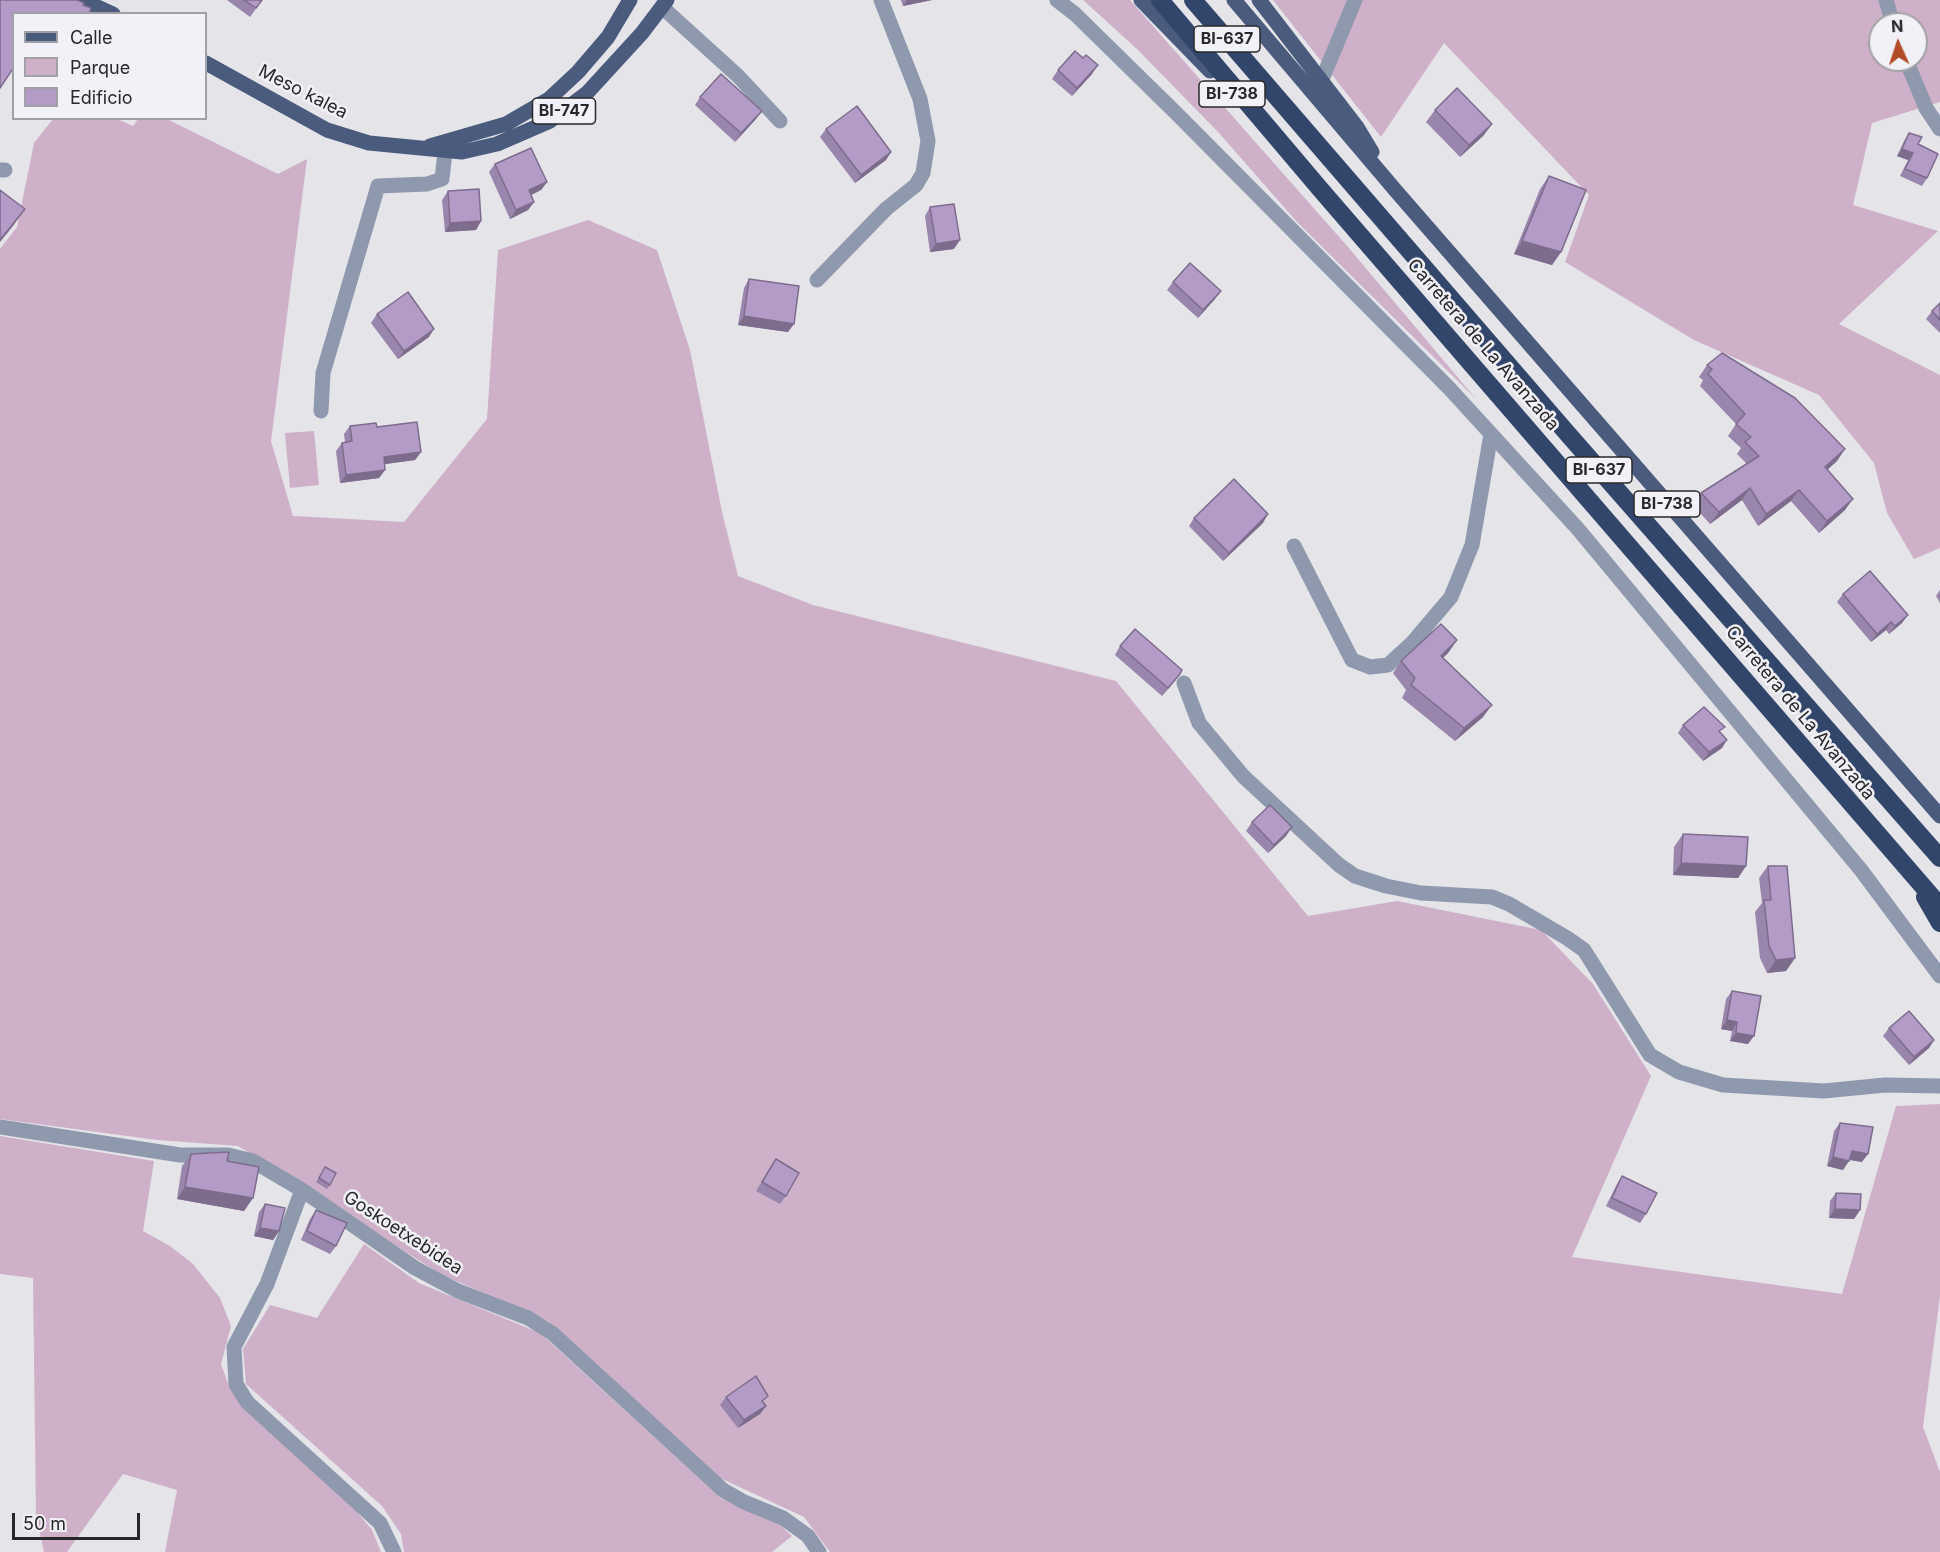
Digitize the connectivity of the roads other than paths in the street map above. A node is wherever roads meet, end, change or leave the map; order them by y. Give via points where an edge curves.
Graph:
1 (82, 0) edge
2 (630, 0) edge
3 (881, 0) edge
4 (1057, 0) edge
5 (1141, 0) edge
6 (1160, 0) edge
7 (1193, 0) edge
8 (1206, 0) edge
9 (1234, 0) edge
10 (1259, 0) edge
11 (1355, 0) edge
12 (664, 4) edge
13 (109, 12) edge
14 (207, 64) edge
15 (1911, 72) edge
16 (1261, 79) junction
17 (1321, 82) junction
18 (780, 121) dead end
19 (1940, 129) edge
20 (422, 148) junction
21 (445, 152) junction
22 (1321, 190) junction
23 (1395, 191) junction
24 (817, 280) dead end
25 (321, 411) dead end
26 (1491, 434) junction
27 (1294, 546) dead end
28 (1184, 683) dead end
29 (1940, 816) edge
30 (1940, 858) edge
31 (1913, 877) junction
32 (1940, 906) edge
33 (1940, 923) edge
34 (1940, 976) edge
35 (1940, 1086) edge
36 (0, 1126) edge
37 (302, 1190) junction
38 (393, 1552) edge
39 (819, 1552) edge

1 - 13 main road
2 - 20 main road, BI-747 via 608,37 549,99 506,124
3 - 24 street via 920,99 928,141 923,173 916,185 886,208
4 - 26 street via 1184,121
5 - 22 main road, BI-738
6 - 22 highway, Carretera de La Avanzada / BI-637
7 - 16 highway, Carretera de La Avanzada / BI-637
8 - 16 highway
9 - 23 main road, BI-738
10 - 17 main road
11 - 17 street
12 - 18 street
12 - 21 main road, BI-747 via 587,93 550,121 497,144
14 - 20 main road, Meso kalea / BI-747 via 327,130 369,143
15 - 19 street
16 - 30 highway, Carretera de La Avanzada / BI-637
17 - 23 main road via 1357,127
20 - 21 main road, BI-747
21 - 25 street via 442,179 427,184 378,186 322,373
22 - 31 highway, Carretera de La Avanzada / BI-637
23 - 29 main road, BI-738
26 - 27 street via 1472,545 1451,597 1388,665 1370,667 1352,660
26 - 34 street via 1578,529 1773,763 1861,870
28 - 35 street via 1199,723 1243,776 1339,865 1355,876 1386,886 1421,893 1492,897 1567,938 1584,950 1650,1055 1679,1072 1723,1085 1824,1091 1885,1085
31 - 32 highway, Carretera de La Avanzada / BI-637
31 - 33 highway
36 - 37 street, Goskoetxebidea via 180,1155 228,1155 253,1161
37 - 38 street via 267,1284 234,1347 236,1384 247,1402 380,1523
37 - 39 street, Goskoetxebidea via 416,1268 458,1291 528,1318 552,1333 723,1490 783,1518 807,1536

